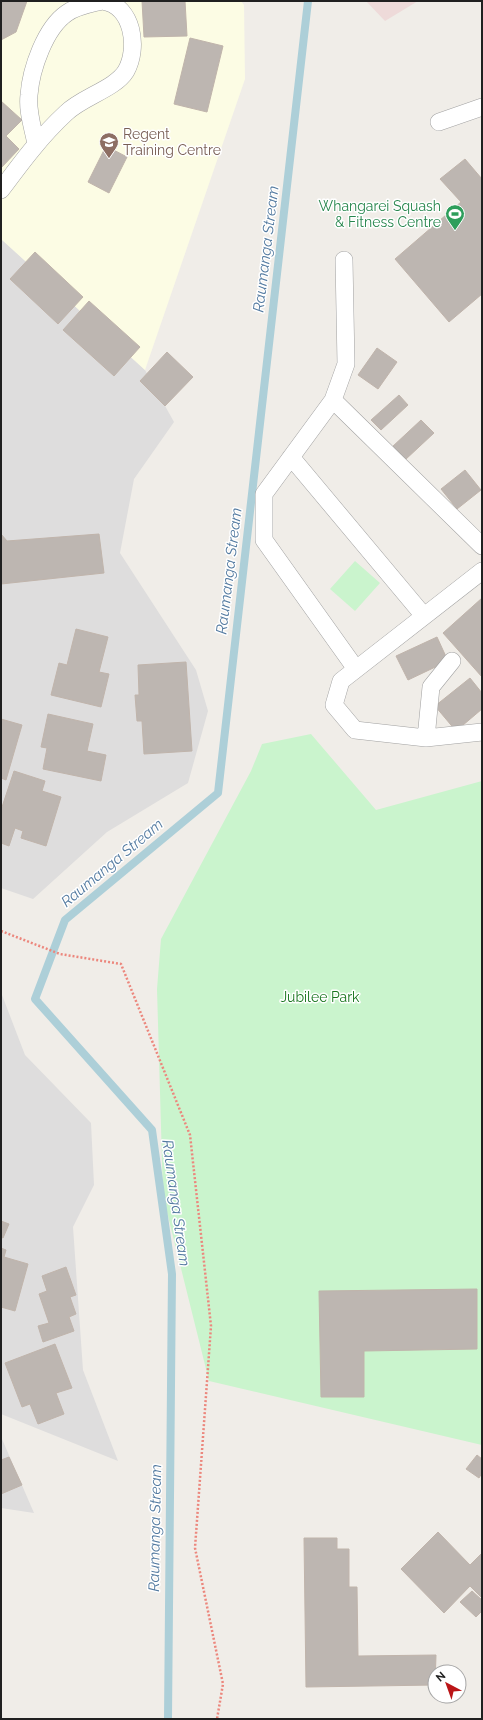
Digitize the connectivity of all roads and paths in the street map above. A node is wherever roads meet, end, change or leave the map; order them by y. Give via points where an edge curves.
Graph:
1 (103, 1) edge
2 (482, 107) edge
3 (439, 122) dead end
4 (36, 144) junction
5 (1, 190) edge
6 (344, 260) dead end
7 (334, 400) junction
8 (291, 457) junction
9 (482, 546) edge
10 (482, 571) edge
11 (424, 616) junction
12 (452, 661) dead end
13 (356, 669) junction
14 (482, 732) edge
15 (426, 738) junction
16 (1, 931) edge
17 (217, 1719) edge

1 - 4 lane via 68,12 56,22 44,42 34,69 29,96
1 - 4 lane via 112,2 128,18 133,47 126,72 120,79 66,112
2 - 3 lane
4 - 5 lane
6 - 7 lane via 346,364
7 - 8 lane
7 - 9 lane
8 - 11 lane
8 - 13 lane via 264,494 264,540
10 - 11 lane
11 - 13 lane
12 - 15 lane via 431,687
13 - 15 lane via 341,681 334,705 355,730
14 - 15 lane
16 - 17 path via 60,954 121,964 190,1135 211,1326 195,1548 223,1684

